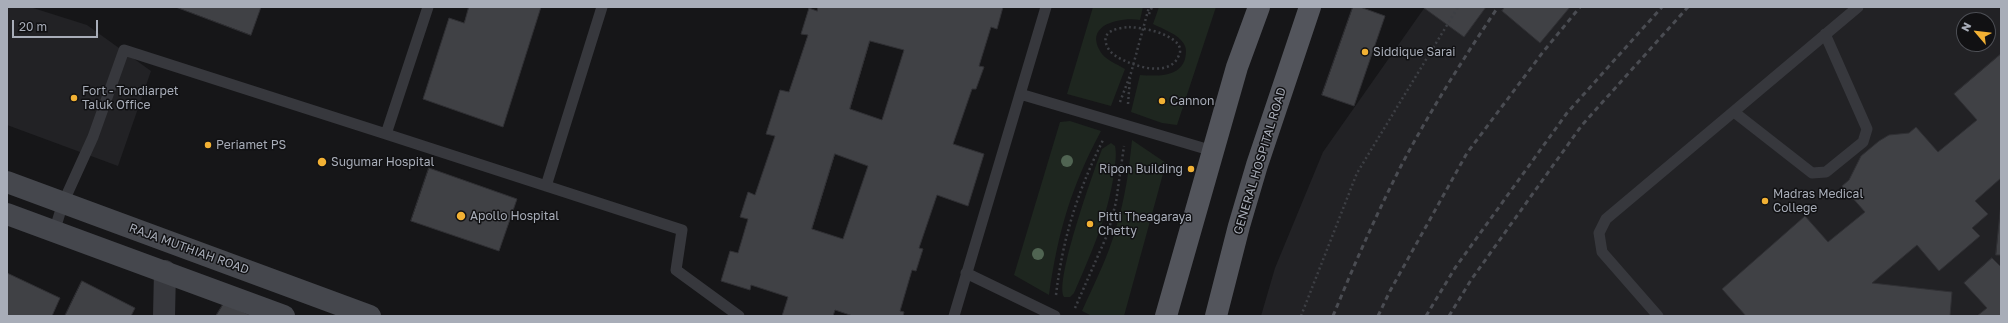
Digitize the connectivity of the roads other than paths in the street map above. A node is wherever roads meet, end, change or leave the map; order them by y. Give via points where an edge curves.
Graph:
1 (428, 7) edge
2 (602, 7) edge
3 (1046, 7) edge
4 (1259, 7) edge
5 (1310, 7) edge
6 (1858, 7) edge
7 (1826, 34) junction
8 (1020, 94) junction
9 (1734, 112) junction
10 (386, 134) junction
11 (1213, 151) junction
12 (7, 182) edge
13 (546, 186) junction
14 (63, 203) junction
15 (7, 214) edge
16 (54, 232) junction
17 (166, 271) junction
18 (966, 273) junction
19 (164, 316) edge
20 (284, 316) edge
21 (370, 316) edge
22 (739, 316) edge
23 (954, 316) edge
24 (1055, 316) edge
25 (1166, 316) edge
26 (1216, 316) edge
27 (1658, 316) edge

1 - 10 lane
2 - 13 lane
3 - 8 lane
4 - 11 main road via 1237,67
5 - 26 main road, GENERAL HOSPITAL ROAD via 1257,165
6 - 7 lane
7 - 9 lane
7 - 9 lane via 1867,129 1863,142 1826,172 1812,173
8 - 11 lane
8 - 18 lane
9 - 27 lane via 1606,219 1599,233 1602,252
10 - 13 lane
10 - 14 lane via 124,50 93,137
11 - 25 main road
12 - 14 main road, RAJA MUTHIAH ROAD
13 - 22 lane via 682,230 676,270
14 - 16 lane
14 - 21 main road, RAJA MUTHIAH ROAD
15 - 16 main road
16 - 17 main road
17 - 19 street
17 - 20 main road
18 - 23 lane
18 - 24 lane

